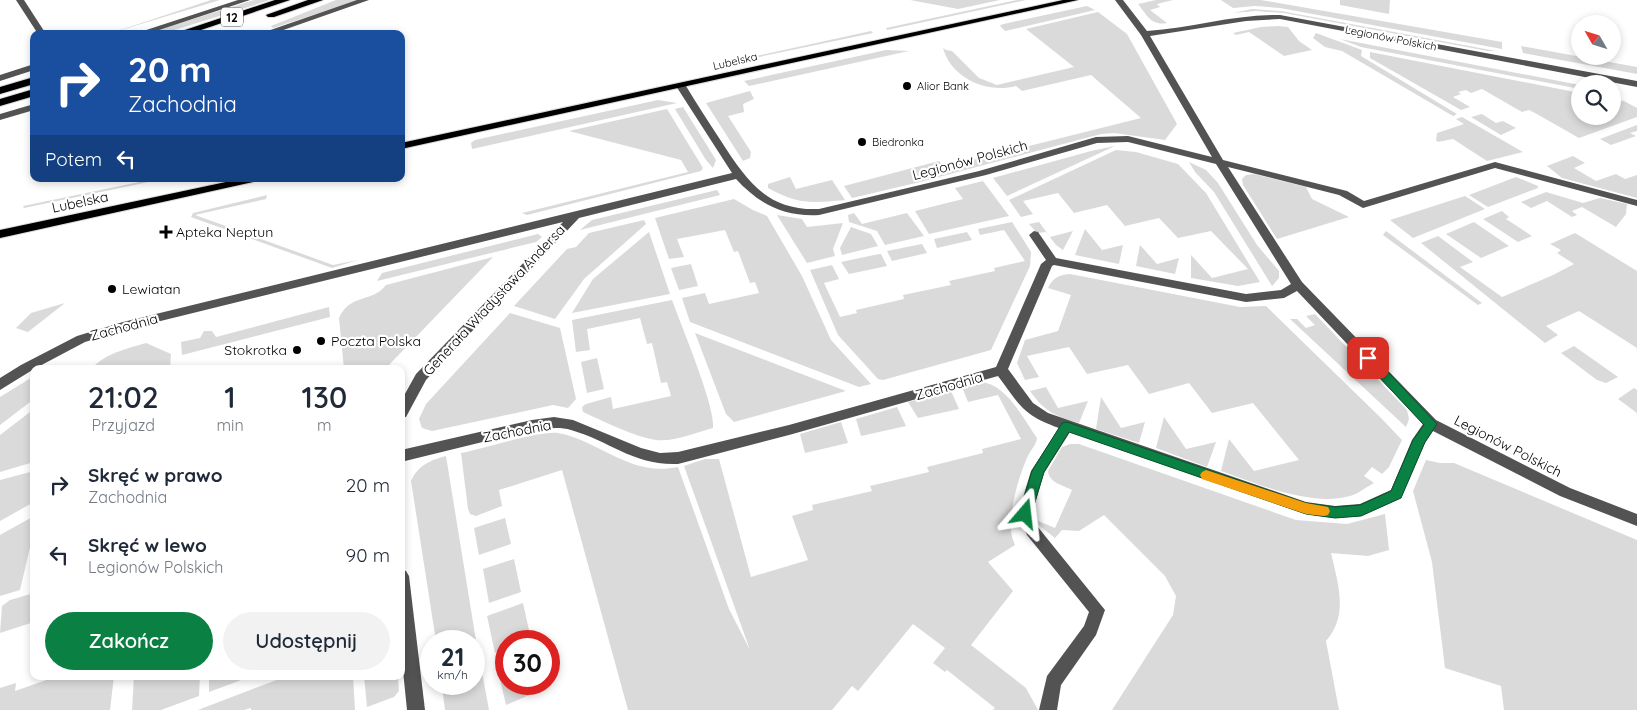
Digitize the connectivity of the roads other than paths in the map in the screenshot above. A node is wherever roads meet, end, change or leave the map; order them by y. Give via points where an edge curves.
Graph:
1 (20, 0) edge
2 (246, 0) edge
3 (285, 0) edge
4 (318, 0) edge
5 (365, 0) edge
6 (1074, 0) edge
7 (1119, 0) edge
8 (39, 30) edge
9 (151, 30) edge
10 (191, 30) edge
11 (225, 30) edge
12 (275, 30) edge
13 (1144, 34) junction
14 (30, 68) edge
15 (0, 78) edge
16 (30, 81) edge
17 (1637, 84) edge
18 (681, 86) junction
19 (0, 91) edge
20 (30, 93) edge
21 (0, 103) edge
22 (30, 108) edge
23 (0, 117) edge
24 (405, 145) edge
25 (1219, 161) junction
26 (738, 175) junction
27 (239, 182) edge
28 (1637, 203) edge
29 (575, 215) junction
30 (0, 234) edge
31 (1034, 235) dead end
32 (1053, 262) junction
33 (1298, 285) junction
34 (30, 365) edge
35 (31, 365) edge
36 (1001, 370) junction
37 (0, 385) edge
38 (405, 406) edge
39 (1431, 424) junction
40 (1067, 426) junction
41 (405, 455) edge
42 (1637, 520) edge
43 (405, 612) edge
44 (416, 710) edge
45 (1048, 710) edge

1 - 8 street
2 - 9 street
3 - 10 highway, 12
4 - 11 highway, 12
5 - 12 street
6 - 18 main road, Lubelska
7 - 13 street, Legionów Polskich
13 - 17 street, Legionów Polskich via 1170,33 1250,17 1280,17
13 - 25 street, Legionów Polskich
14 - 15 street
16 - 19 highway
18 - 24 main road, Lubelska
18 - 26 street
20 - 21 highway
22 - 23 street
25 - 26 street, Legionów Polskich via 1128,138 1096,140 845,208 810,213 780,209 769,204
25 - 28 street, Legionów Polskich via 1343,193 1363,205 1495,165
25 - 33 street, Legionów Polskich
26 - 29 street, Zachodnia
27 - 30 main road, Lubelska
29 - 35 street, Zachodnia via 123,326 81,339
29 - 38 street, Generała Władysława Andersa via 421,377
31 - 32 street
32 - 33 street via 1246,298 1284,294
32 - 36 street via 1047,264
33 - 39 street, Legionów Polskich
34 - 37 street, Zachodnia
36 - 40 street, Zachodnia via 1028,406 1043,418
36 - 41 street, Zachodnia via 678,458 660,459 638,454 573,425 554,422
39 - 40 street, Zachodnia via 1420,440 1396,494 1361,510 1335,512 1306,508
39 - 42 street, Legionów Polskich via 1565,492
40 - 45 street via 1038,471 1025,514 1032,530 1097,610 1090,630 1053,682
43 - 44 street

